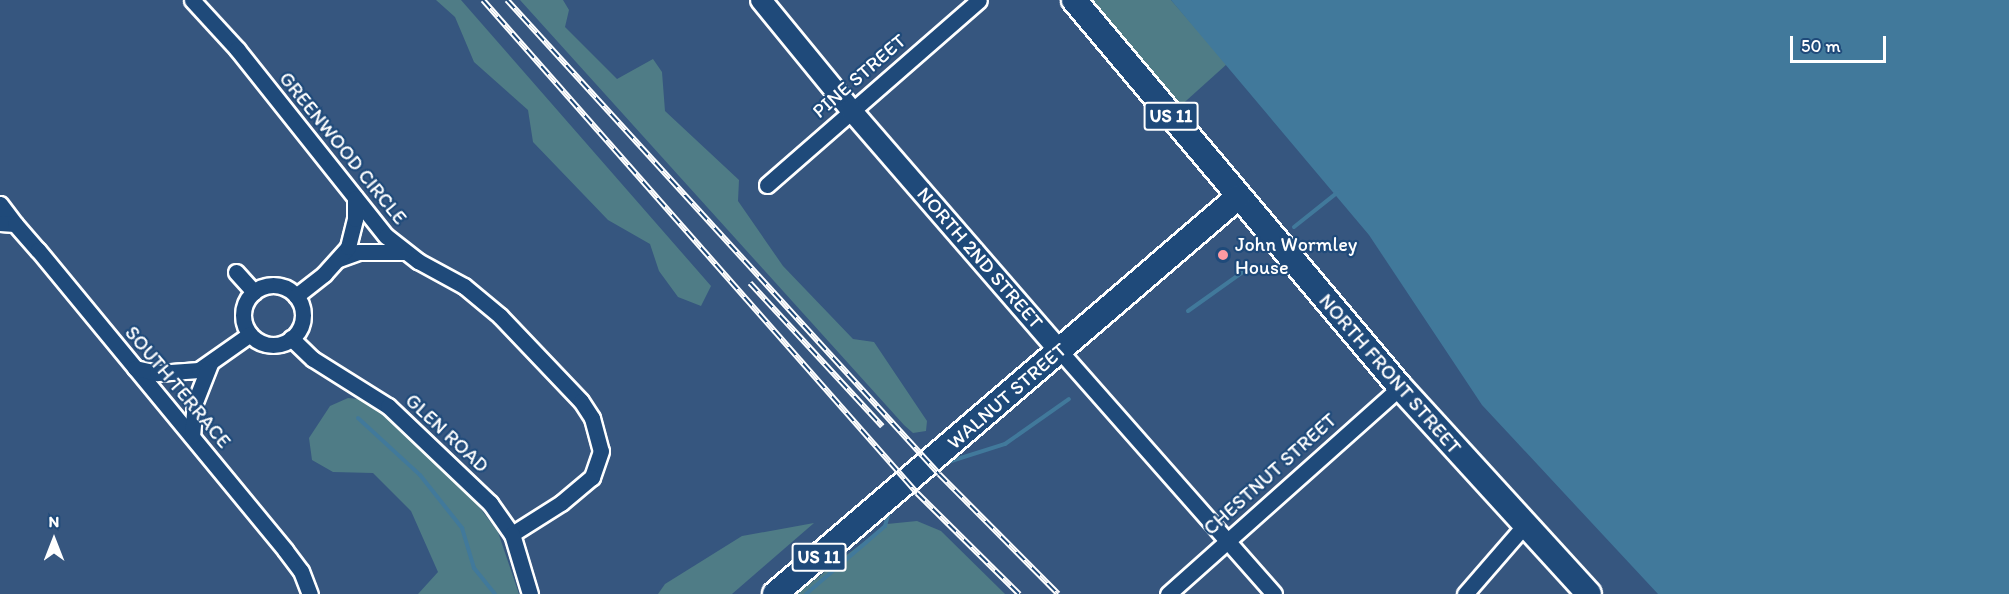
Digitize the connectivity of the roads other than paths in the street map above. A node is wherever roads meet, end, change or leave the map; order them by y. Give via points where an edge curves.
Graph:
1 (192, 0) edge
2 (761, 0) edge
3 (979, 0) edge
4 (1074, 0) edge
5 (851, 110) junction
6 (767, 185) dead end
7 (1238, 196) junction
8 (355, 198) junction
9 (0, 204) edge
10 (8, 224) edge
11 (405, 252) junction
12 (339, 260) junction
13 (236, 272) dead end
14 (254, 292) junction
15 (296, 296) junction
16 (250, 334) junction
17 (291, 338) junction
18 (1059, 350) junction
19 (210, 364) junction
20 (135, 368) junction
21 (1400, 387) junction
22 (192, 436) junction
23 (1524, 526) junction
24 (512, 534) junction
25 (1226, 541) junction
26 (310, 594) edge
27 (530, 594) edge
28 (775, 594) edge
29 (1168, 594) edge
30 (1274, 594) edge
31 (1465, 594) edge
32 (1589, 594) edge

1 - 8 street, GREENWOOD CIRCLE via 241,54
2 - 5 street, NORTH 2ND STREET
3 - 5 street, PINE STREET
4 - 7 main road, NORTH FRONT STREET / US 11
5 - 6 street, PINE STREET
5 - 18 street, NORTH 2ND STREET
7 - 18 main road, WALNUT STREET / US 11
7 - 21 main road, NORTH FRONT STREET
8 - 11 street, GREENWOOD CIRCLE
8 - 12 street via 352,235
9 - 10 street, SOUTH TERRACE
10 - 20 street, SOUTH TERRACE
11 - 12 street via 358,252
11 - 24 street, GREENWOOD CIRCLE via 464,286 500,316 581,401 596,427 601,451 592,477 561,503
12 - 15 street
13 - 14 street
14 - 15 street via 270,285 285,288
14 - 16 street via 243,313
15 - 17 street via 303,312 302,322
16 - 17 street via 266,344
16 - 19 street
17 - 24 street, GLEN ROAD via 313,359 365,389 415,428 490,503
18 - 25 street, NORTH 2ND STREET
18 - 28 main road, WALNUT STREET / US 11
19 - 20 street via 185,373
19 - 22 street via 195,402
20 - 22 street, SOUTH TERRACE
21 - 23 main road, NORTH FRONT STREET
21 - 25 street, CHESTNUT STREET
22 - 26 street, SOUTH TERRACE via 301,571
23 - 31 street
23 - 32 main road, NORTH FRONT STREET
24 - 27 street, GLEN ROAD
25 - 29 street, CHESTNUT STREET
25 - 30 street, NORTH 2ND STREET

